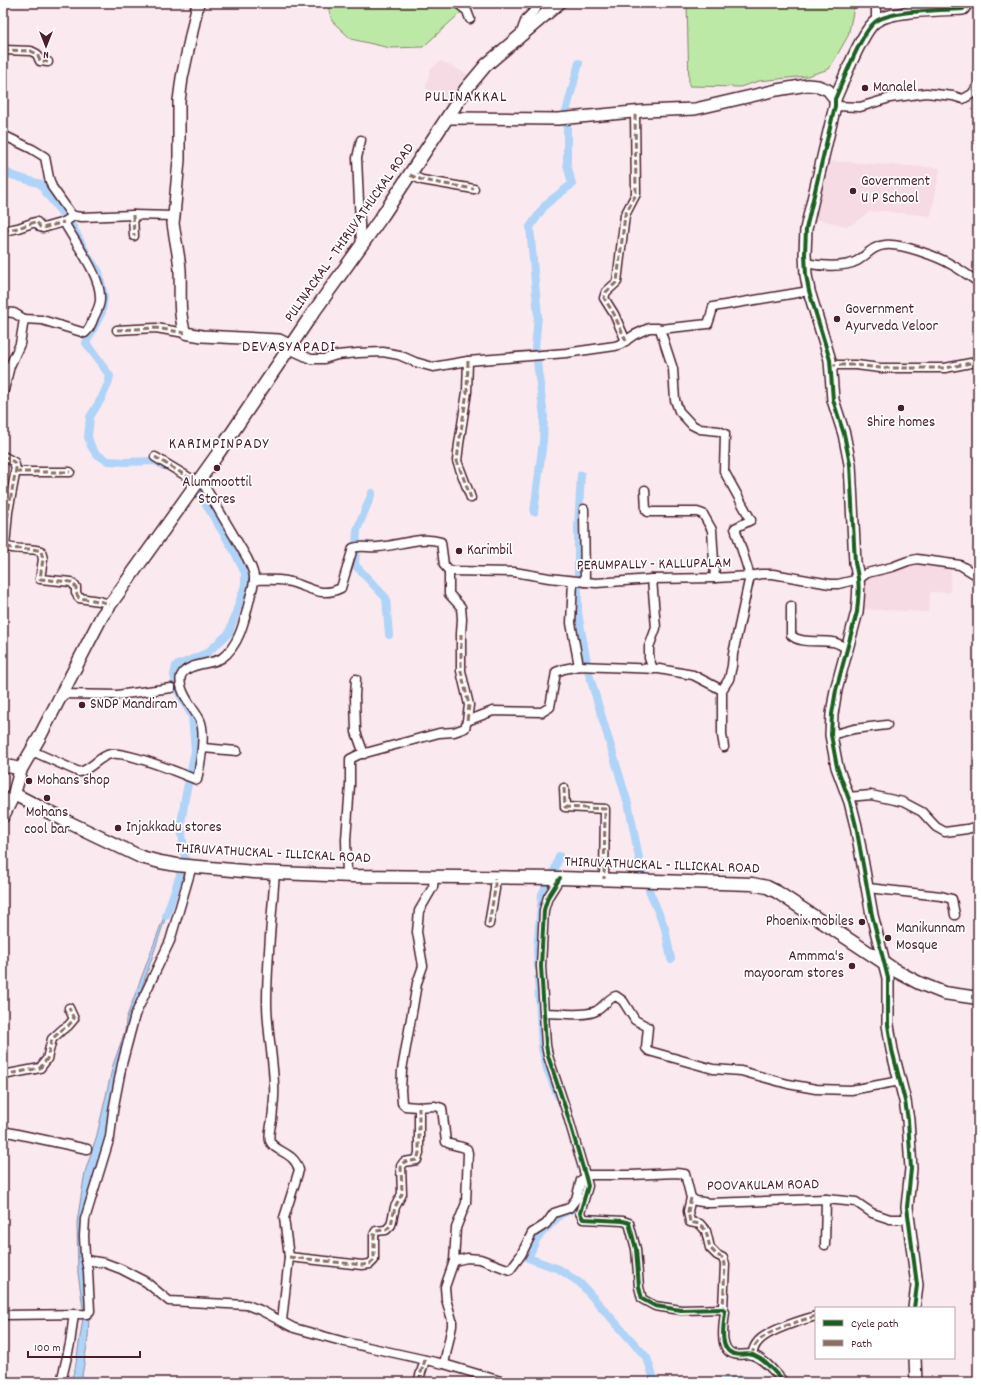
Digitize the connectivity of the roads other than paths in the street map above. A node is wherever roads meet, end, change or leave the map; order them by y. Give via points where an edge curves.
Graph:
1 (198, 3) edge
2 (457, 3) edge
3 (537, 3) edge
4 (559, 3) edge
5 (876, 3) edge
6 (967, 3) edge
7 (470, 19) dead end
8 (876, 22) junction
9 (518, 40) junction
10 (3, 50) edge
11 (48, 62) dead end
12 (978, 85) edge
13 (835, 103) junction
14 (635, 112) junction
15 (448, 118) junction
16 (3, 135) edge
17 (361, 140) dead end
18 (410, 175) junction
19 (474, 189) dead end
20 (133, 215) junction
21 (74, 216) junction
22 (174, 216) junction
23 (65, 222) junction
24 (3, 231) edge
25 (134, 236) dead end
26 (361, 246) junction
27 (805, 263) junction
28 (978, 282) edge
29 (809, 291) junction
30 (3, 312) edge
31 (24, 319) junction
32 (660, 329) junction
33 (117, 330) dead end
34 (184, 333) junction
35 (626, 341) junction
36 (290, 348) junction
37 (468, 361) junction
38 (976, 362) dead end
39 (830, 365) junction
40 (3, 394) edge
41 (3, 456) edge
42 (155, 457) dead end
43 (15, 472) junction
44 (70, 472) dead end
45 (196, 485) junction
46 (645, 490) dead end
47 (471, 498) dead end
48 (584, 508) dead end
49 (449, 571) junction
50 (750, 576) junction
51 (978, 576) edge
52 (715, 578) junction
53 (652, 579) junction
54 (859, 579) junction
55 (254, 580) junction
56 (573, 581) junction
57 (585, 582) junction
58 (110, 604) junction
59 (790, 606) dead end
60 (846, 648) junction
61 (585, 667) junction
62 (653, 669) junction
63 (356, 679) dead end
64 (172, 688) dead end
65 (722, 690) junction
66 (62, 694) junction
67 (467, 721) junction
68 (887, 725) dead end
69 (831, 735) junction
70 (724, 747) dead end
71 (203, 748) junction
72 (237, 750) dead end
73 (32, 751) junction
74 (364, 754) junction
75 (3, 765) edge
76 (21, 769) junction
77 (564, 788) dead end
78 (14, 794) junction
79 (848, 797) junction
80 (3, 816) edge
81 (978, 826) edge
82 (186, 866) junction
83 (275, 872) junction
84 (347, 876) junction
85 (434, 877) junction
86 (495, 878) junction
87 (553, 878) junction
88 (604, 879) junction
89 (868, 888) junction
90 (955, 916) dead end
91 (489, 924) dead end
92 (884, 962) junction
93 (978, 998) edge
94 (69, 1008) dead end
95 (545, 1013) junction
96 (3, 1075) edge
97 (900, 1081) junction
98 (419, 1107) junction
99 (3, 1131) edge
100 (87, 1149) dead end
101 (584, 1178) junction
102 (691, 1198) junction
103 (826, 1199) junction
104 (908, 1219) junction
105 (824, 1245) dead end
106 (289, 1257) junction
107 (86, 1260) junction
108 (454, 1261) junction
109 (914, 1307) edge
110 (723, 1309) junction
111 (80, 1314) junction
112 (3, 1315) edge
113 (815, 1316) edge
114 (282, 1321) junction
115 (752, 1355) junction
116 (915, 1359) edge
117 (425, 1360) junction
118 (444, 1364) junction
119 (61, 1382) edge
120 (418, 1382) edge
121 (504, 1382) edge
122 (784, 1382) edge
123 (916, 1382) edge

1 - 22 street via 179,101 179,160
2 - 7 street via 467,11
3 - 9 street via 536,9 526,19
4 - 9 main road, PULINACKAL - THIRUVATHUCKAL ROAD
5 - 8 street
6 - 8 street via 963,9 903,14
8 - 13 street via 869,28
9 - 15 main road, PULINACKAL - THIRUVATHUCKAL ROAD via 486,65
10 - 11 street via 31,51 37,54 40,61
12 - 13 street via 972,94 963,99 926,93 890,98 860,107
13 - 14 street via 828,90 807,85 695,109
13 - 27 street via 806,229
14 - 15 street via 558,119
14 - 35 street via 636,194 625,215 617,282 606,292 604,298
15 - 18 main road, PULINACKAL - THIRUVATHUCKAL ROAD
16 - 21 street via 45,157 52,187
17 - 26 street via 357,158
18 - 19 street via 422,180
18 - 26 main road, PULINACKAL - THIRUVATHUCKAL ROAD
20 - 21 street
20 - 22 street
20 - 25 street
21 - 23 street
22 - 34 street
23 - 24 street via 43,228 35,222
23 - 31 street via 93,271 101,298 98,309 85,333 42,320
26 - 36 main road, PULINACKAL - THIRUVATHUCKAL ROAD
27 - 28 street via 826,266 846,264 855,262 873,249 885,245 899,246 951,264
27 - 29 street
29 - 32 street via 713,307 708,324
29 - 39 street
30 - 31 street via 14,313
31 - 40 street via 20,344 10,366
32 - 35 street via 649,328
32 - 50 street via 672,369 675,400 679,411 692,425 724,434 724,471 751,520 735,528
33 - 34 street via 156,328
34 - 36 street via 279,340
35 - 37 street via 615,346 566,353
36 - 37 street via 311,359 351,353 383,352 400,355 433,367
36 - 45 main road, PULINACKAL - THIRUVATHUCKAL ROAD
37 - 47 street via 467,392 457,461
38 - 39 street via 945,368
39 - 54 street via 833,400 850,464 854,556
41 - 43 street via 14,462
42 - 45 street
43 - 44 street
43 - 58 street via 5,546 40,551 43,559 40,579 71,582 76,587 79,598
45 - 55 street via 247,558 253,570
45 - 58 main road, PULINACKAL - THIRUVATHUCKAL ROAD
46 - 52 street via 645,507 648,512 703,514 712,530
48 - 57 street
49 - 55 street via 444,565 441,542 434,539 376,548 353,548 341,588 333,592 326,593 286,581
49 - 56 street, PERUMPALLY - KALLUPALAM via 514,572
49 - 67 street via 450,594 461,607 461,671 469,705
50 - 52 street, PERUMPALLY - KALLUPALAM
50 - 54 street, PERUMPALLY - KALLUPALAM via 773,574 830,584
50 - 65 street via 729,679
51 - 54 street, PERUMPALLY - KALLUPALAM via 960,565 917,559 867,573
52 - 53 street, PERUMPALLY - KALLUPALAM
53 - 57 street, PERUMPALLY - KALLUPALAM
53 - 62 street via 656,628 649,647 649,658
54 - 60 street via 857,612
55 - 71 street via 243,624 231,648 221,658 188,668 181,676 184,694 201,722
56 - 57 street, PERUMPALLY - KALLUPALAM
56 - 61 street via 571,623
58 - 66 main road, PULINACKAL - THIRUVATHUCKAL ROAD
59 - 60 street via 791,635 794,638 833,642
60 - 69 street via 832,714
61 - 62 street
61 - 67 street via 556,672 550,707 542,712 493,711
62 - 65 street via 693,675
63 - 74 street via 356,732
64 - 66 street via 117,695
65 - 70 street
66 - 73 main road, PULINACKAL - THIRUVATHUCKAL ROAD
67 - 74 street via 465,728 454,732 439,733
68 - 69 street
69 - 79 street via 837,767
71 - 72 street
71 - 73 street via 197,780 136,758 112,753 79,772
73 - 76 main road, PULINACKAL - THIRUVATHUCKAL ROAD
74 - 84 street via 350,759
75 - 76 main road
76 - 78 main road, PULINACKAL - THIRUVATHUCKAL ROAD
77 - 88 street via 564,807 605,809
78 - 80 main road, PULINACKAL - THIRUVATHUCKAL ROAD
78 - 82 main road, THIRUVATHUCKAL - ILLICKAL ROAD via 136,854 152,860
79 - 81 street via 871,795 903,802 922,812 945,832
79 - 89 street
82 - 83 main road, THIRUVATHUCKAL - ILLICKAL ROAD
82 - 107 street via 170,941 136,1015 122,1064 110,1136 85,1218
83 - 84 main road, THIRUVATHUCKAL - ILLICKAL ROAD
83 - 106 street via 267,1002 274,1084 270,1138 274,1147 290,1156 299,1168 284,1218
84 - 85 main road, THIRUVATHUCKAL - ILLICKAL ROAD
85 - 86 main road, THIRUVATHUCKAL - ILLICKAL ROAD
85 - 98 street via 433,887 419,911 417,932 423,966 417,983 402,1070 402,1103 405,1106
86 - 87 main road, THIRUVATHUCKAL - ILLICKAL ROAD
86 - 91 street
87 - 88 main road, THIRUVATHUCKAL - ILLICKAL ROAD
87 - 95 street via 544,910 541,966
88 - 92 main road, THIRUVATHUCKAL - ILLICKAL ROAD via 752,884 767,887
89 - 90 street via 952,899
89 - 92 street
92 - 93 main road, THIRUVATHUCKAL - ILLICKAL ROAD via 919,984 955,996
92 - 97 street via 888,978 888,1025
94 - 96 street via 74,1019 52,1039 47,1059 40,1068
95 - 97 street via 586,1014 596,1011 611,997 616,996 623,1001 636,1020 648,1027 646,1048 649,1051 713,1070 741,1071 816,1089 851,1090
95 - 101 street via 548,1056
97 - 104 street via 908,1120 911,1169
98 - 106 street via 417,1160 404,1162 401,1166 402,1194 395,1207 391,1225 386,1230 376,1231 374,1235 374,1260 370,1264 362,1265
98 - 108 street via 442,1108 446,1142 467,1149 468,1153 466,1203 456,1228
99 - 100 street
101 - 102 street, POOVAKULAM ROAD via 676,1172 685,1174
101 - 108 street via 576,1199 569,1208 554,1213 546,1224 532,1233 510,1270 480,1259
101 - 110 street via 588,1186 580,1213 583,1219 629,1223 636,1249 642,1299 655,1306 681,1310
102 - 103 street, POOVAKULAM ROAD via 709,1203
102 - 110 street via 688,1211 690,1222 700,1224 706,1231 710,1248 725,1264
103 - 104 street, POOVAKULAM ROAD via 856,1202 872,1213 890,1219
103 - 105 street
104 - 109 street via 916,1285
106 - 114 street
107 - 111 street via 90,1311
107 - 114 street via 121,1269 146,1282 169,1301 247,1305
108 - 118 street via 445,1287 452,1326
110 - 115 street via 723,1340 726,1347 732,1354
111 - 112 street
111 - 119 street
113 - 115 street via 768,1335 757,1343
114 - 117 street via 294,1328 345,1342
115 - 122 street via 764,1362
116 - 123 street
117 - 118 street
117 - 120 street
118 - 121 street

